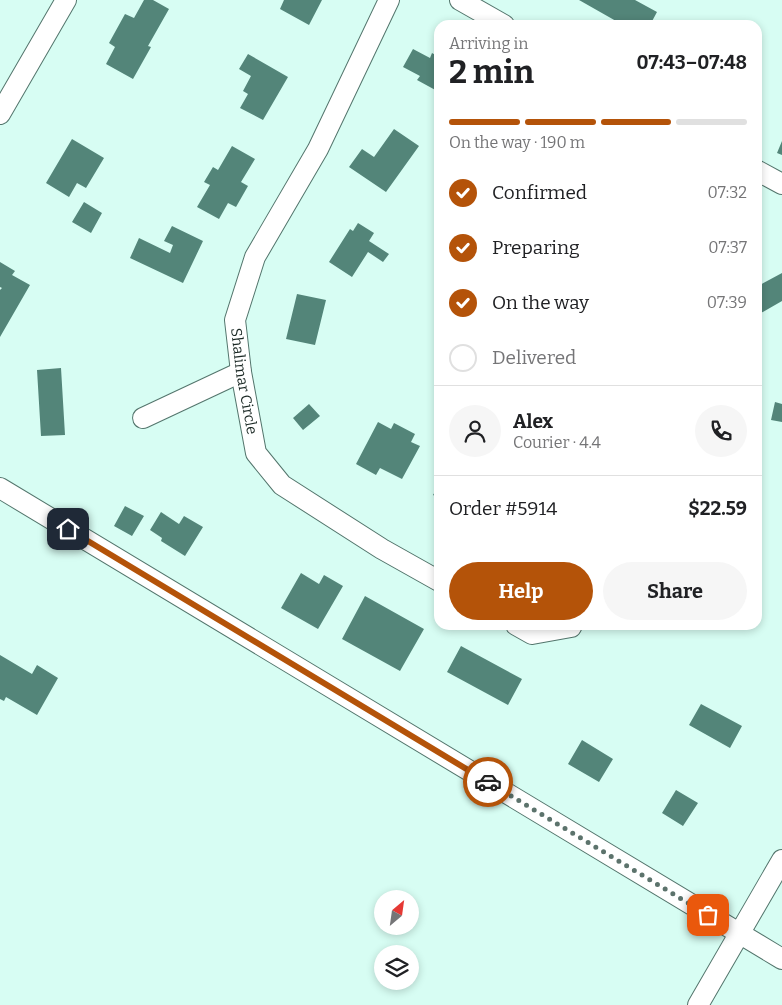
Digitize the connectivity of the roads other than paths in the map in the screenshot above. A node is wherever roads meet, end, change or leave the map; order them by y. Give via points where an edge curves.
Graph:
1 (66, 0) edge
2 (389, 0) edge
3 (460, 0) edge
4 (495, 20) edge
5 (0, 114) edge
6 (762, 173) edge
7 (782, 184) edge
8 (241, 372) junction
9 (143, 418) dead end
10 (0, 488) edge
11 (434, 578) edge
12 (525, 630) edge
13 (552, 630) edge
14 (782, 860) edge
15 (739, 934) junction
16 (782, 959) edge
17 (698, 1005) edge

1 - 5 street
2 - 8 street, Shalimar Circle via 318,149 255,256 235,320
3 - 4 street
6 - 7 street
8 - 9 street
8 - 11 street, Shalimar Circle via 256,453 282,486
10 - 15 street
12 - 13 street via 532,634
14 - 15 street
15 - 16 street
15 - 17 street

